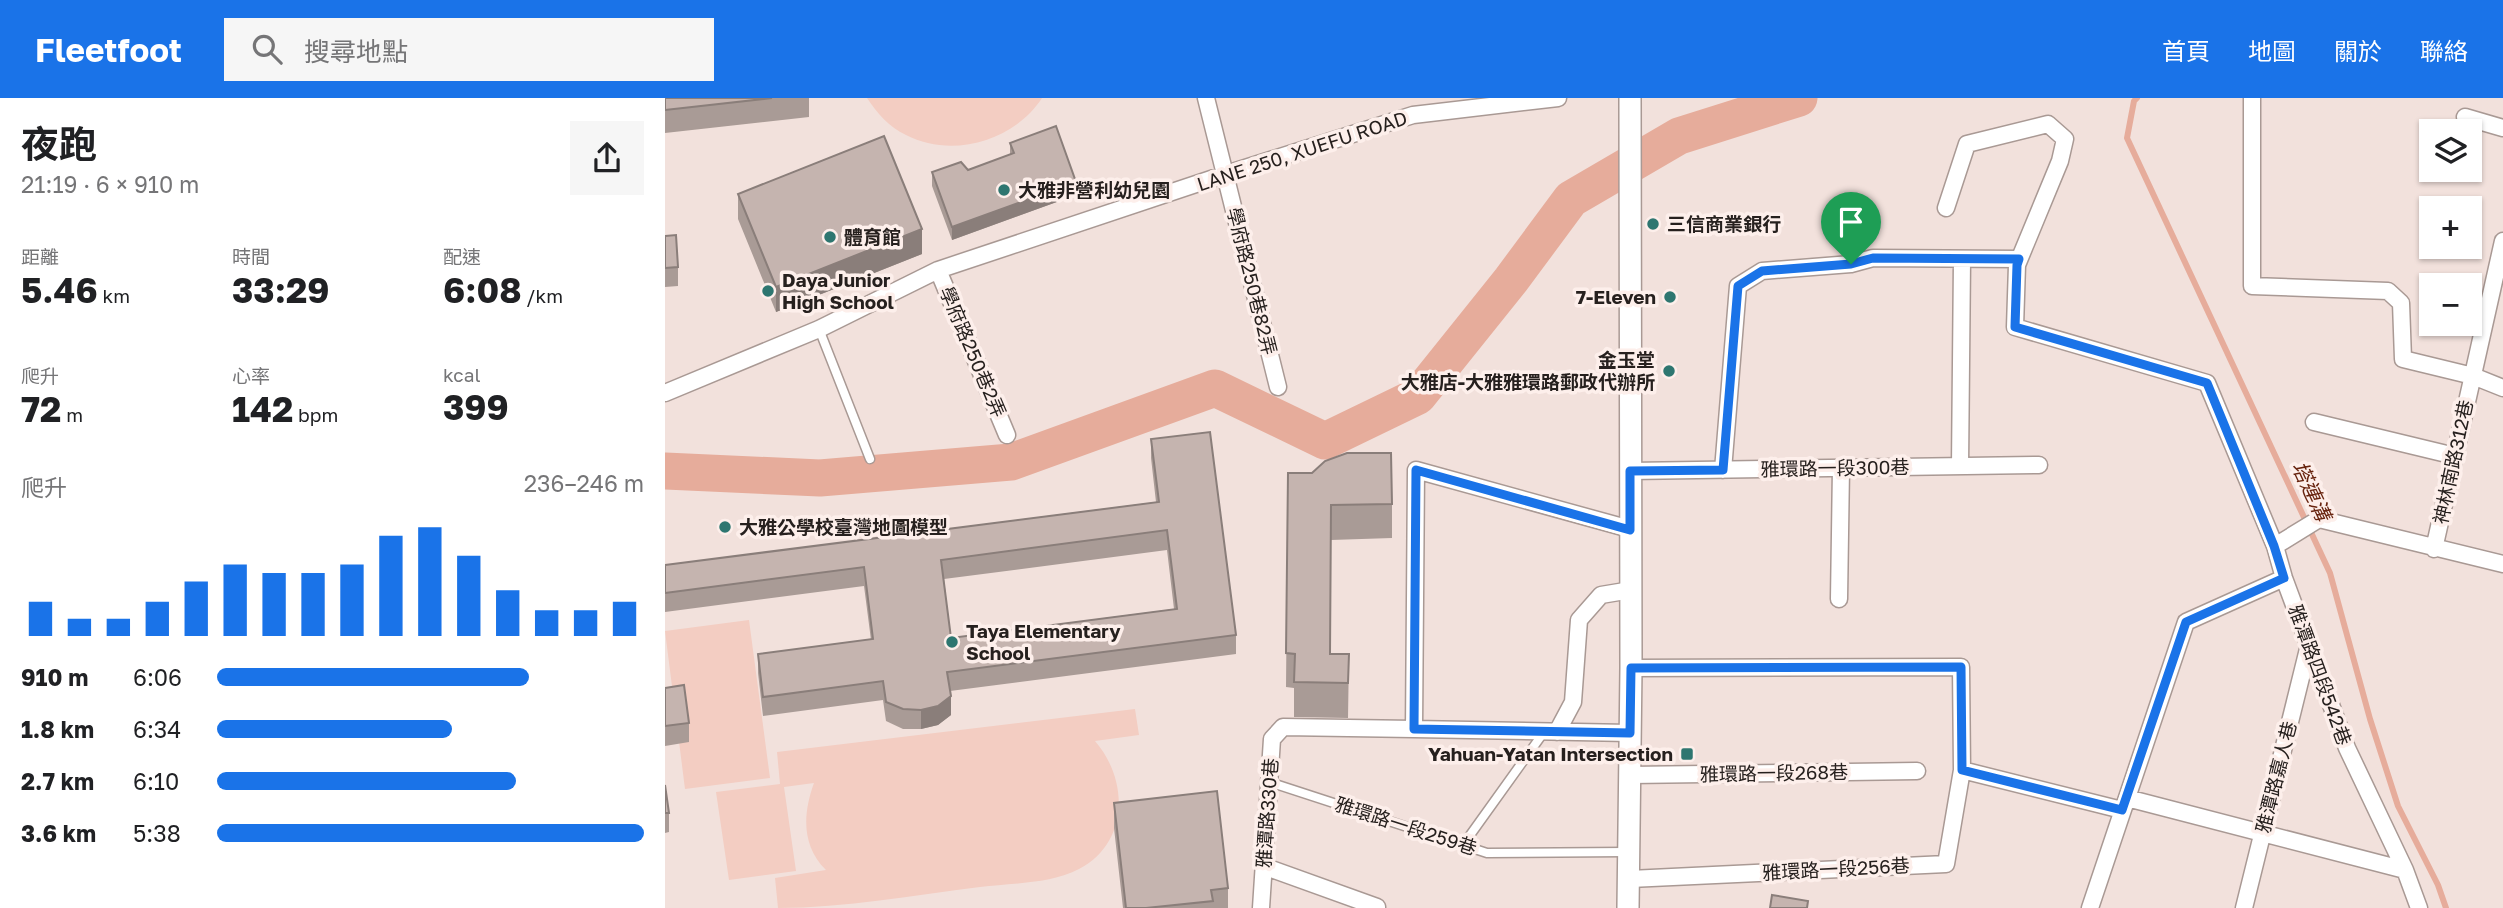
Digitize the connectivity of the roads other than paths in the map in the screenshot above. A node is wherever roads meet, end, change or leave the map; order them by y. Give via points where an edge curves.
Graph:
1 (1206, 98) edge
2 (1410, 98) edge
3 (1558, 98) edge
4 (1630, 98) edge
5 (2252, 98) edge
6 (1413, 116) junction
7 (2465, 117) dead end
8 (2503, 128) edge
9 (1226, 174) junction
10 (1946, 208) dead end
11 (2503, 241) edge
12 (2019, 259) junction
13 (1962, 260) junction
14 (938, 270) junction
15 (819, 329) junction
16 (2473, 376) junction
17 (1278, 387) dead end
18 (2503, 388) edge
19 (665, 393) edge
20 (2314, 422) dead end
21 (1007, 435) dead end
22 (2455, 456) junction
23 (870, 459) dead end
24 (2039, 465) dead end
25 (1960, 466) junction
26 (1841, 468) junction
27 (1723, 470) junction
28 (1630, 471) junction
29 (1630, 530) junction
30 (2274, 546) junction
31 (2434, 549) junction
32 (2503, 564) edge
33 (2284, 578) junction
34 (1631, 590) junction
35 (1839, 599) dead end
36 (2309, 645) junction
37 (1631, 668) junction
38 (1414, 729) junction
39 (1550, 732) junction
40 (1630, 733) junction
41 (1962, 770) junction
42 (1917, 771) dead end
43 (1630, 775) junction
44 (1269, 782) junction
45 (2125, 804) junction
46 (2263, 832) junction
47 (1463, 845) junction
48 (1630, 852) junction
49 (1263, 866) junction
50 (2405, 870) junction
51 (1630, 879) junction
52 (1377, 907) edge
53 (1261, 908) edge
54 (1628, 908) edge
55 (2090, 908) edge
56 (2244, 908) edge
57 (2419, 908) edge

1 - 9 street, 學府路250巷82弄
2 - 6 street
3 - 6 street, LANE 250, XUEFU ROAD
4 - 28 street
5 - 16 street via 2252,286 2388,291 2402,303 2403,359
6 - 9 street, LANE 250, XUEFU ROAD
7 - 8 street
9 - 14 street, LANE 250, XUEFU ROAD
9 - 17 street, 學府路250巷82弄
10 - 12 street, 雅潭路四段542巷 via 1967,144 2048,124 2065,139
11 - 16 street, 神林南路312巷
12 - 13 street
12 - 30 street, 雅潭路四段542巷 via 2015,327 2207,383
13 - 25 street
13 - 27 street via 1873,258 1762,271 1738,286
14 - 15 street, LANE 250, XUEFU ROAD
14 - 21 street, 學府路250巷2弄
15 - 19 street, LANE 250, XUEFU ROAD
15 - 23 lane
16 - 18 street
16 - 22 street, 神林南路312巷
20 - 22 street
22 - 31 street, 神林南路312巷
24 - 25 street, 雅環路一段300巷
25 - 26 street, 雅環路一段300巷
26 - 27 street, 雅環路一段300巷
26 - 35 street
27 - 28 street, 雅環路一段300巷
28 - 29 street
29 - 34 street
29 - 38 street via 1416,470
30 - 31 street, 神林南路312巷 via 2319,519
30 - 33 street, 雅潭路四段542巷
31 - 32 street, 神林南路312巷
33 - 36 street, 雅潭路四段542巷
33 - 45 street via 2186,622
34 - 37 street
34 - 39 street via 1601,595 1579,620 1573,702
36 - 46 street, 雅潭路嘉人巷
36 - 50 street, 雅潭路四段542巷 via 2347,748
37 - 40 street
37 - 41 street via 1961,667
38 - 39 street, 雅潭路330巷
38 - 44 street, 雅潭路330巷 via 1283,727 1272,739
39 - 40 street, 雅潭路330巷
39 - 47 lane
40 - 43 street
41 - 45 street
41 - 51 street, 雅環路一段256巷 via 1946,864
42 - 43 street, 雅環路一段268巷
43 - 48 street
44 - 47 lane, 雅環路一段259巷
44 - 49 street, 雅潭路330巷
45 - 46 street
45 - 55 street
46 - 50 street
46 - 56 street, 雅潭路嘉人巷
47 - 48 lane, 雅環路一段259巷 via 1487,853
48 - 51 street
49 - 52 street
49 - 53 street, 雅潭路330巷
50 - 57 street, 雅潭路四段542巷
51 - 54 street

